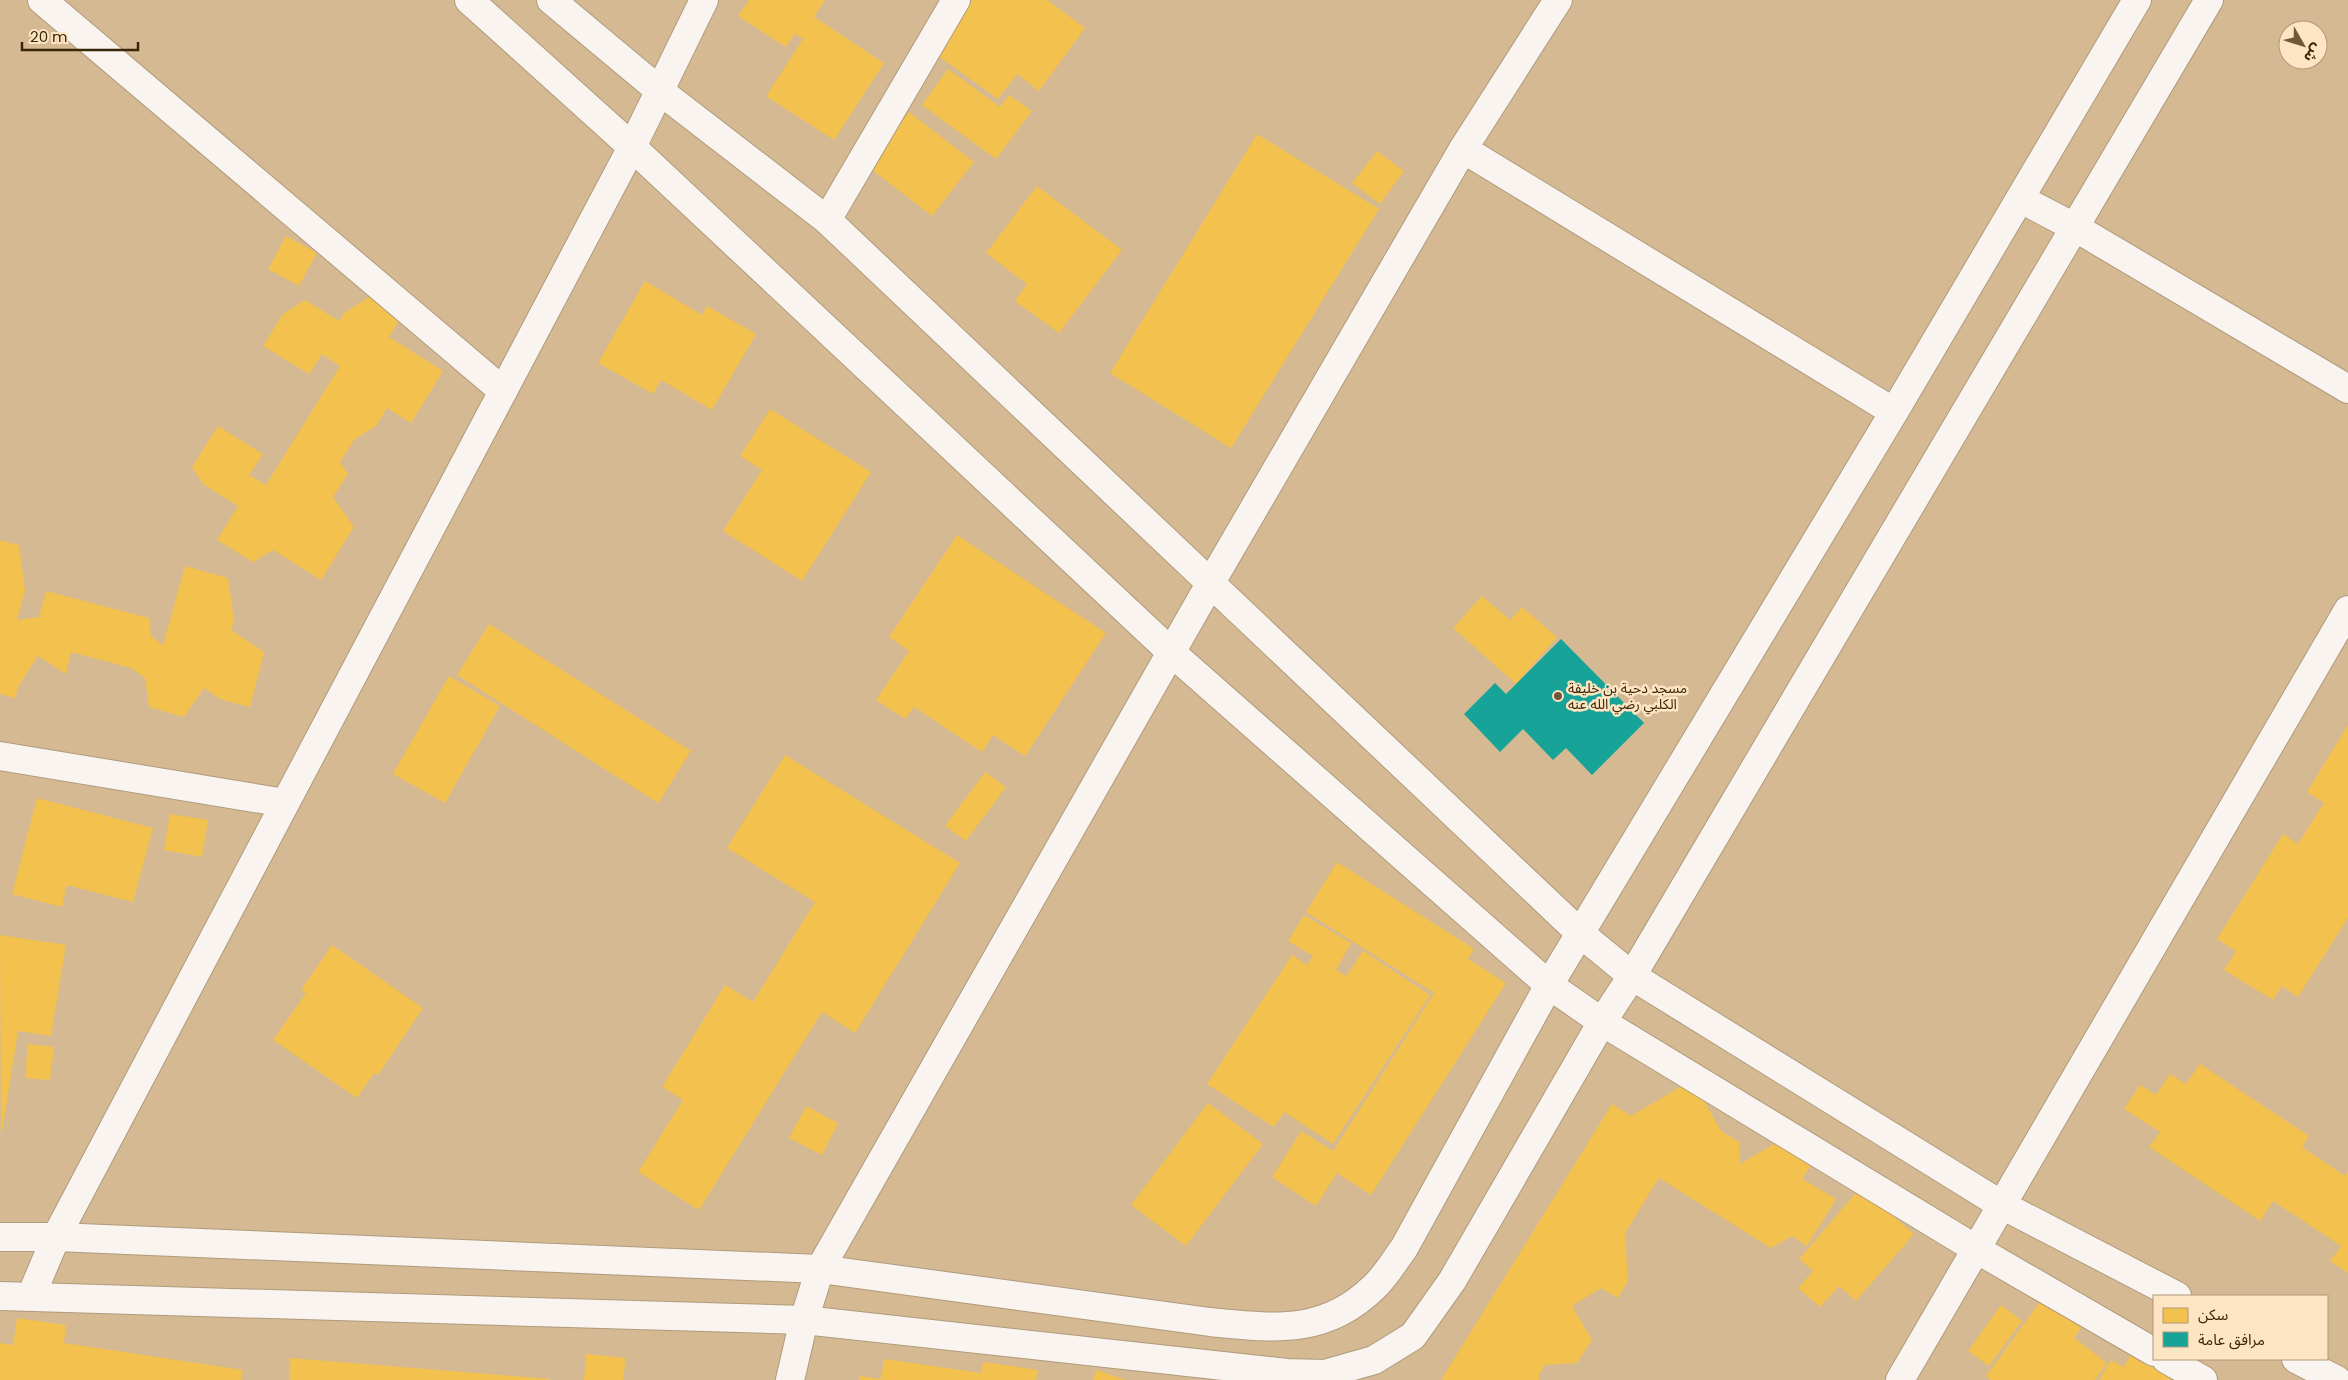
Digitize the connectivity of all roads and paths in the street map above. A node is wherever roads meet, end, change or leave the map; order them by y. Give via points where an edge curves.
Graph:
1 (42, 0) edge
2 (469, 0) edge
3 (551, 0) edge
4 (704, 0) edge
5 (956, 0) edge
6 (1558, 0) edge
7 (2137, 0) edge
8 (2209, 0) edge
9 (660, 91) junction
10 (632, 147) junction
11 (1464, 149) junction
12 (2021, 199) junction
13 (828, 220) junction
14 (2076, 228) junction
15 (2348, 390) edge
16 (503, 391) junction
17 (1894, 412) junction
18 (1210, 584) junction
19 (2348, 610) edge
20 (1172, 653) junction
21 (0, 756) edge
22 (285, 804) junction
23 (1581, 934) junction
24 (1632, 976) junction
25 (1549, 985) junction
26 (1602, 1022) junction
27 (2000, 1204) junction
28 (0, 1237) edge
29 (56, 1237) junction
30 (1976, 1248) junction
31 (820, 1269) junction
32 (2175, 1295) edge
33 (0, 1296) edge
34 (31, 1296) junction
35 (804, 1320) junction
36 (2153, 1351) edge
37 (2168, 1360) edge
38 (2298, 1360) edge
39 (790, 1380) edge
40 (1900, 1380) edge
41 (2203, 1380) edge
42 (2337, 1380) edge

1 - 16 street
2 - 10 street
3 - 9 street
4 - 9 street
5 - 13 street
6 - 11 street
7 - 12 street
8 - 14 street
9 - 10 street
9 - 13 street
10 - 16 street
10 - 20 street
11 - 17 street
11 - 18 street
12 - 14 street
12 - 17 street
13 - 18 street
14 - 15 street
14 - 24 street
16 - 22 street
17 - 23 street
18 - 20 street
18 - 23 street
19 - 27 street
20 - 25 street
20 - 31 street
21 - 22 street
22 - 29 street
23 - 24 street
23 - 25 street
24 - 26 street
24 - 27 street
25 - 26 street
25 - 31 street via 1404,1248 1375,1287 1341,1313 1297,1327 1260,1327
26 - 30 street
26 - 35 street via 1452,1281 1413,1336 1374,1360 1325,1374 1287,1373
27 - 30 street
27 - 32 street
28 - 29 street
29 - 31 street
29 - 34 street
30 - 36 street
30 - 40 street
31 - 35 street
33 - 34 street
34 - 35 street
35 - 39 street
37 - 41 street
38 - 42 street

